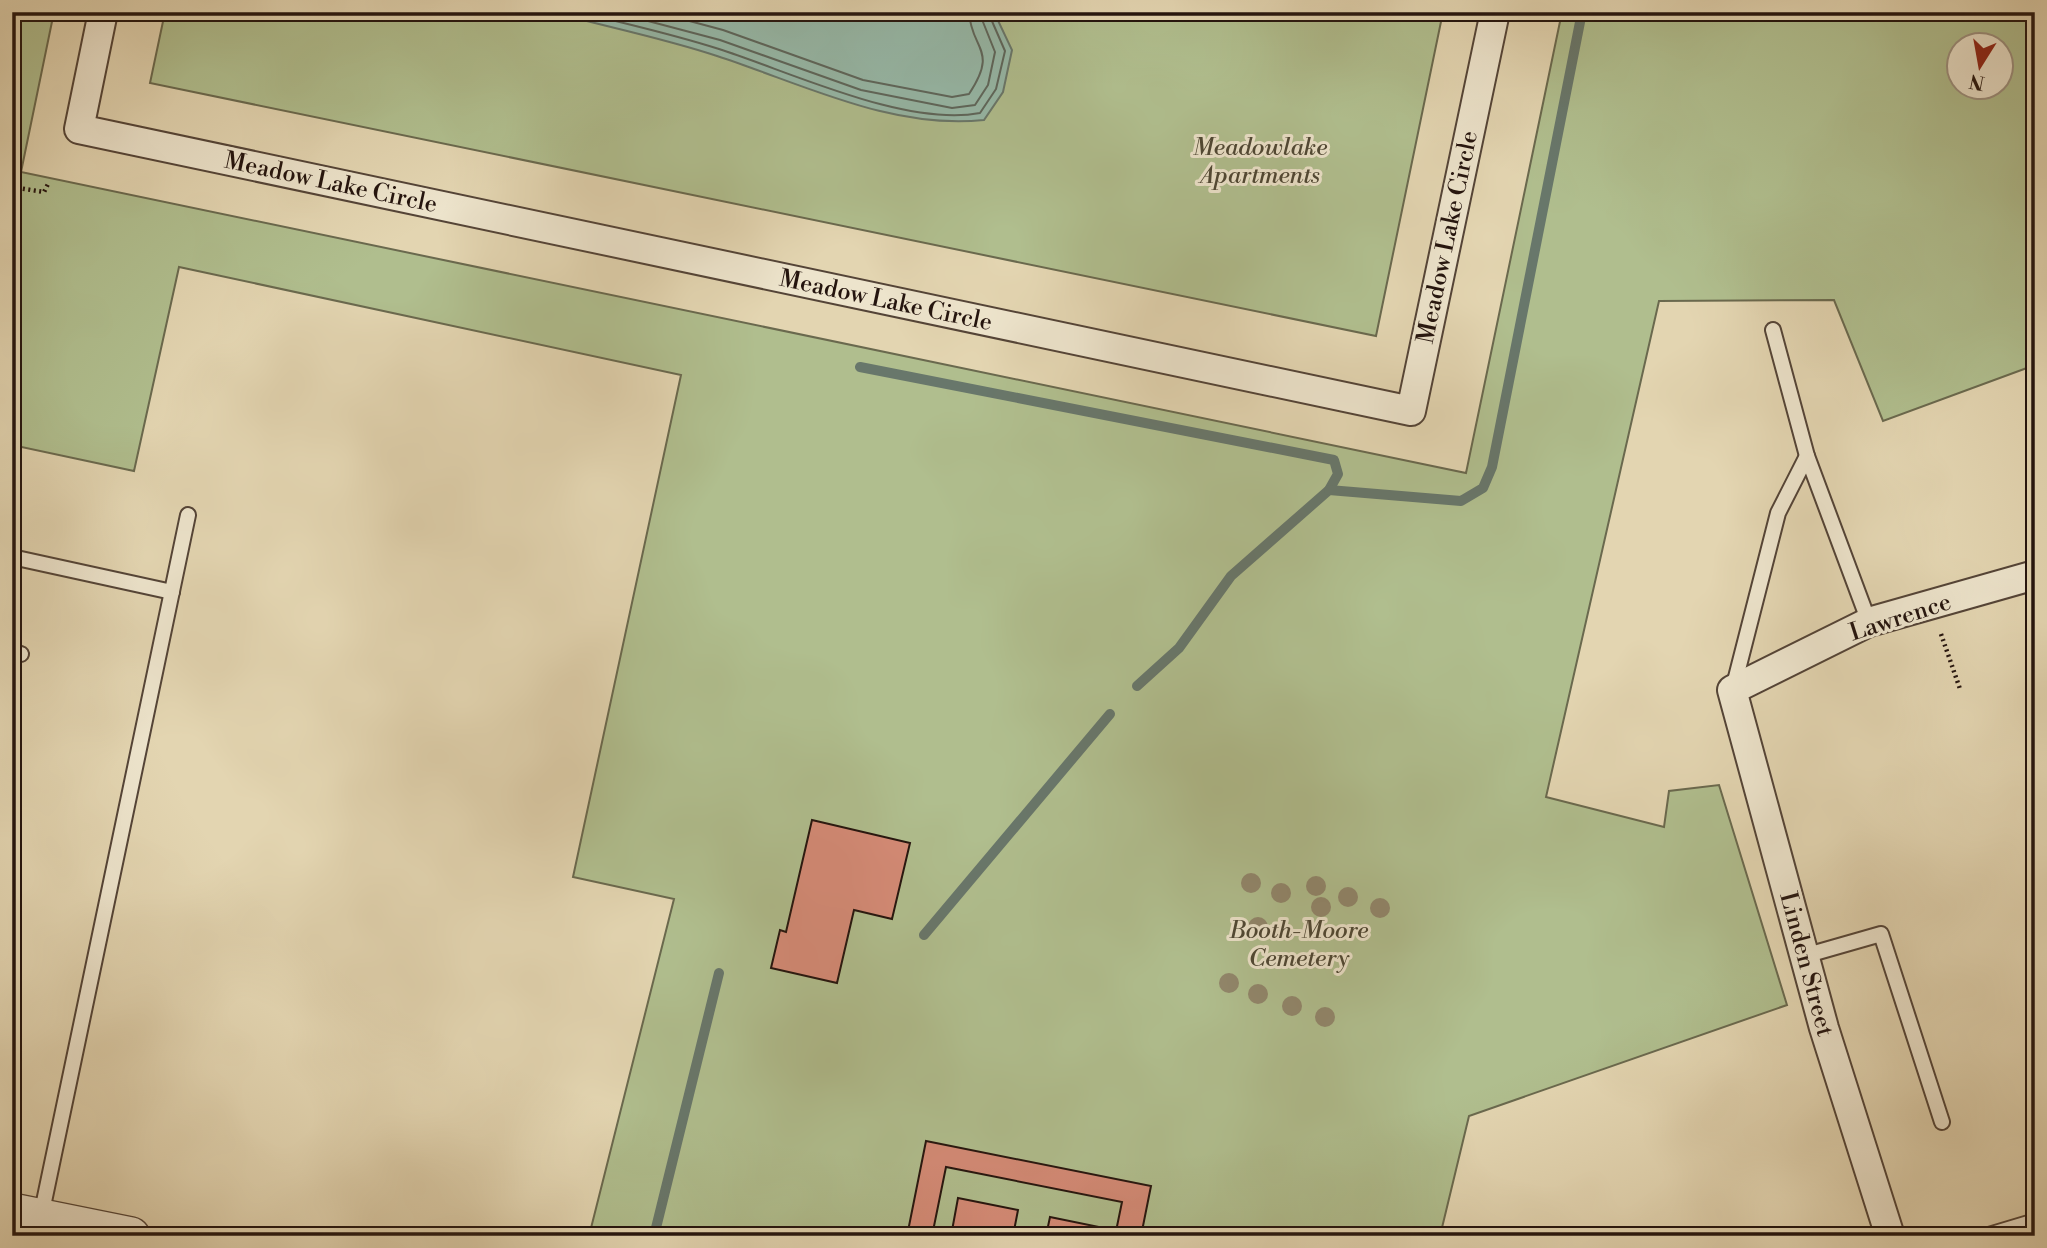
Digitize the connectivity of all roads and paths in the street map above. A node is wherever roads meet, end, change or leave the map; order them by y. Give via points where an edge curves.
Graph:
1 (103, 12) edge
2 (1495, 12) edge
3 (49, 182) dead end
4 (12, 187) edge
5 (1773, 330) dead end
6 (1807, 456) junction
7 (188, 515) dead end
8 (12, 557) edge
9 (2035, 575) edge
10 (172, 592) junction
11 (1869, 622) junction
12 (1939, 630) dead end
13 (1960, 689) dead end
14 (1732, 690) junction
15 (1804, 956) junction
16 (1942, 1122) dead end
17 (26, 1215) edge
18 (2035, 1221) edge
19 (131, 1236) edge
20 (1890, 1236) edge
21 (1985, 1236) edge

1 - 2 street, Meadow Lake Circle via 79,129 1411,411
3 - 4 path via 44,192
5 - 6 lane
6 - 11 lane
6 - 14 lane via 1778,513
7 - 10 lane
8 - 10 lane
9 - 11 street, Lawrence
10 - 17 lane
11 - 14 street, Lawrence
12 - 13 path
14 - 15 street, Linden Street
15 - 16 lane via 1881,934
15 - 20 street, Linden Street
17 - 19 street
18 - 21 lane

